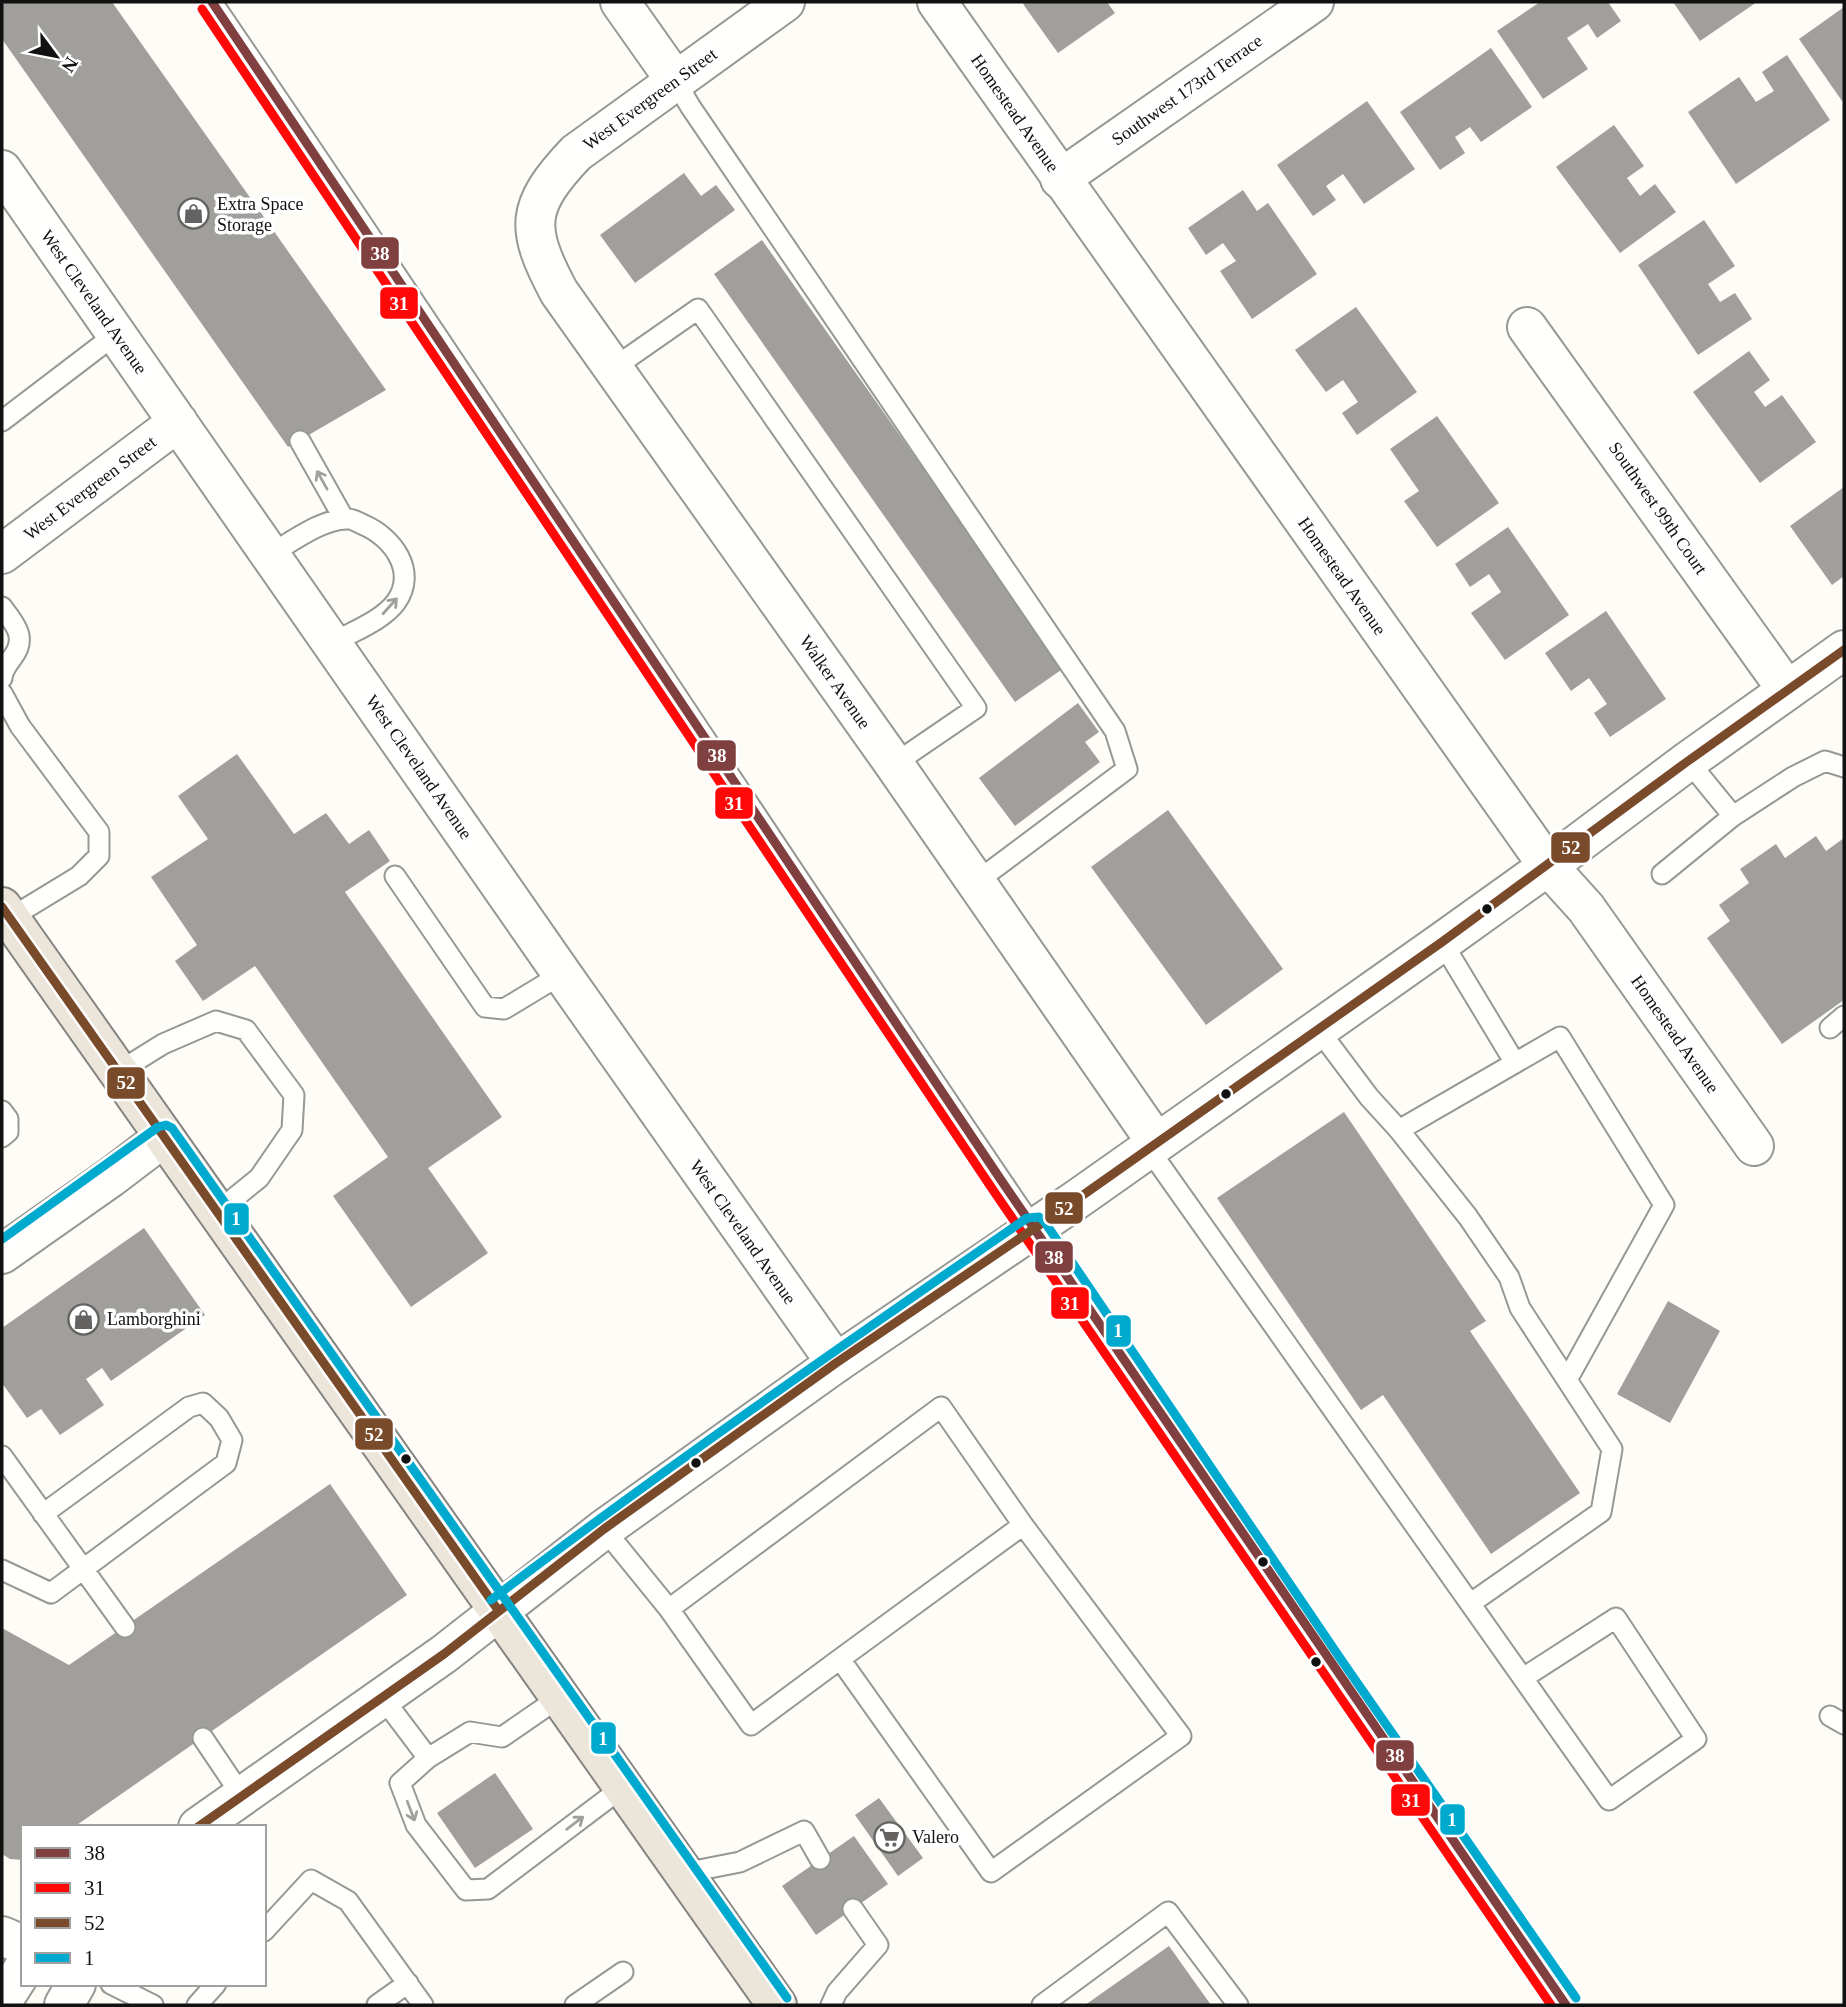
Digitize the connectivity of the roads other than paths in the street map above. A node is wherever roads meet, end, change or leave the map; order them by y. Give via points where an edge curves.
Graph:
1 (212, 2) edge
2 (620, 2) edge
3 (785, 2) edge
4 (937, 2) edge
5 (1314, 2) edge
6 (675, 80) junction
7 (2, 170) edge
8 (1060, 179) junction
9 (534, 214) joint
10 (1527, 327) dead end
11 (116, 334) junction
12 (612, 369) junction
13 (2, 421) edge
14 (178, 422) junction
15 (300, 441) dead end
16 (344, 519) junction
17 (2, 554) edge
18 (271, 554) junction
19 (2, 607) edge
20 (333, 643) junction
21 (1844, 650) edge
22 (2, 678) edge
23 (1787, 690) junction
24 (2, 693) edge
25 (1688, 761) junction
26 (894, 764) junction
27 (1844, 767) edge
28 (1732, 816) junction
29 (1548, 866) junction
30 (1662, 874) dead end
31 (395, 876) dead end
32 (975, 882) junction
33 (6, 913) edge
34 (1442, 942) junction
35 (562, 974) junction
36 (1318, 1029) junction
37 (1515, 1063) junction
38 (118, 1072) junction
39 (2, 1111) edge
40 (1399, 1130) junction
41 (2, 1137) edge
42 (164, 1137) junction
43 (1152, 1145) junction
44 (1754, 1146) dead end
45 (217, 1212) junction
46 (1034, 1228) junction
47 (2, 1254) edge
48 (836, 1363) junction
49 (1567, 1380) junction
50 (2, 1456) edge
51 (43, 1514) junction
52 (1023, 1525) junction
53 (604, 1529) junction
54 (82, 1569) junction
55 (2, 1570) edge
56 (1471, 1603) junction
57 (669, 1609) junction
58 (498, 1610) junction
59 (125, 1627) dead end
60 (840, 1659) junction
61 (1524, 1678) junction
62 (382, 1697) junction
63 (560, 1697) junction
64 (203, 1738) dead end
65 (428, 1758) junction
66 (623, 1787) junction
67 (242, 1796) junction
68 (201, 1825) edge
69 (820, 1859) dead end
70 (684, 1873) junction
71 (853, 1909) dead end
72 (266, 1929) edge
73 (2, 1936) edge
74 (21, 1944) edge
75 (21, 1972) edge
76 (622, 1972) dead end
77 (408, 1983) junction
78 (75, 1986) edge
79 (115, 1986) edge
80 (214, 1986) edge
81 (2, 2002) edge
82 (64, 2005) edge
83 (153, 2005) edge
84 (197, 2005) edge
85 (377, 2005) edge
86 (423, 2005) edge
87 (575, 2005) edge
88 (777, 2005) edge
89 (831, 2005) edge
90 (1042, 2005) edge
91 (1238, 2005) edge
92 (1566, 2005) edge

1 - 46 lane
2 - 6 street
3 - 6 street, West Evergreen Street
4 - 8 street, Homestead Avenue
5 - 8 street, Southwest 173rd Terrace
6 - 9 street, West Evergreen Street via 576,153 548,186
6 - 32 lane via 1115,731 1127,769
7 - 11 street, West Cleveland Avenue
8 - 29 street, Homestead Avenue
9 - 12 street, Walker Avenue via 534,235 549,274
10 - 23 street, Southwest 99th Court
11 - 13 lane
11 - 14 street, West Cleveland Avenue
12 - 26 street, Walker Avenue
12 - 26 lane via 698,309 976,708
14 - 17 street, West Evergreen Street
14 - 18 street, West Cleveland Avenue
16 -> 15 lane
16 - 18 lane via 329,522
20 -> 16 lane via 381,616 396,602 404,585 403,566 386,537
18 - 20 street, West Cleveland Avenue
19 - 22 lane via 22,637
20 - 35 street, West Cleveland Avenue
21 - 23 street
23 - 25 street
24 - 33 lane via 20,726 99,832 99,856 79,876
25 - 28 lane
25 - 29 street
26 - 32 street, Walker Avenue
27 - 28 lane via 1825,761
28 - 30 lane
29 - 34 street
29 - 44 street, Homestead Avenue via 1586,908
31 - 35 lane via 485,1007 504,1009
32 - 43 street, Walker Avenue
33 - 38 highway
34 - 36 street
34 - 37 lane
35 - 48 street, West Cleveland Avenue
36 - 40 lane
36 - 43 street
37 - 40 lane
37 - 49 lane via 1560,1037 1664,1205
38 - 42 highway
38 - 45 lane via 163,1044 216,1021 246,1030 294,1095 292,1130 259,1178
39 - 41 lane via 8,1119 8,1132
40 - 49 lane via 1509,1277 1520,1308
42 - 45 highway
42 - 47 street
43 - 46 street
43 - 56 lane
45 - 58 highway
46 - 48 street
46 - 92 lane
48 - 53 street
49 - 56 lane via 1612,1449 1601,1512
50 - 51 lane
51 - 54 lane
51 - 54 lane via 189,1408 203,1403 219,1418 232,1440 226,1463
52 - 57 lane via 941,1407
52 - 60 lane
52 - 60 lane via 1181,1736 991,1872
53 - 57 lane
53 - 58 street
54 - 55 lane via 51,1593
54 - 59 lane
56 - 61 lane
57 - 60 lane via 751,1725
58 - 62 street
58 - 63 highway
61 - 61 lane via 1609,1800 1696,1739 1616,1618
62 - 65 lane
62 - 67 street
63 - 65 lane via 502,1737 470,1732
63 - 66 highway
64 - 67 lane
65 -> 66 lane via 400,1783 416,1825 466,1890 488,1889
66 - 70 highway
67 - 68 street
69 - 70 lane via 804,1831 740,1862
70 - 88 highway
71 - 89 lane via 878,1945
72 - 77 lane via 310,1880 348,1901
73 - 74 street
75 - 81 street
76 - 87 lane
77 - 85 lane
77 - 86 lane
78 - 82 street
79 - 83 lane
80 - 84 lane
90 - 91 lane via 1168,1912

